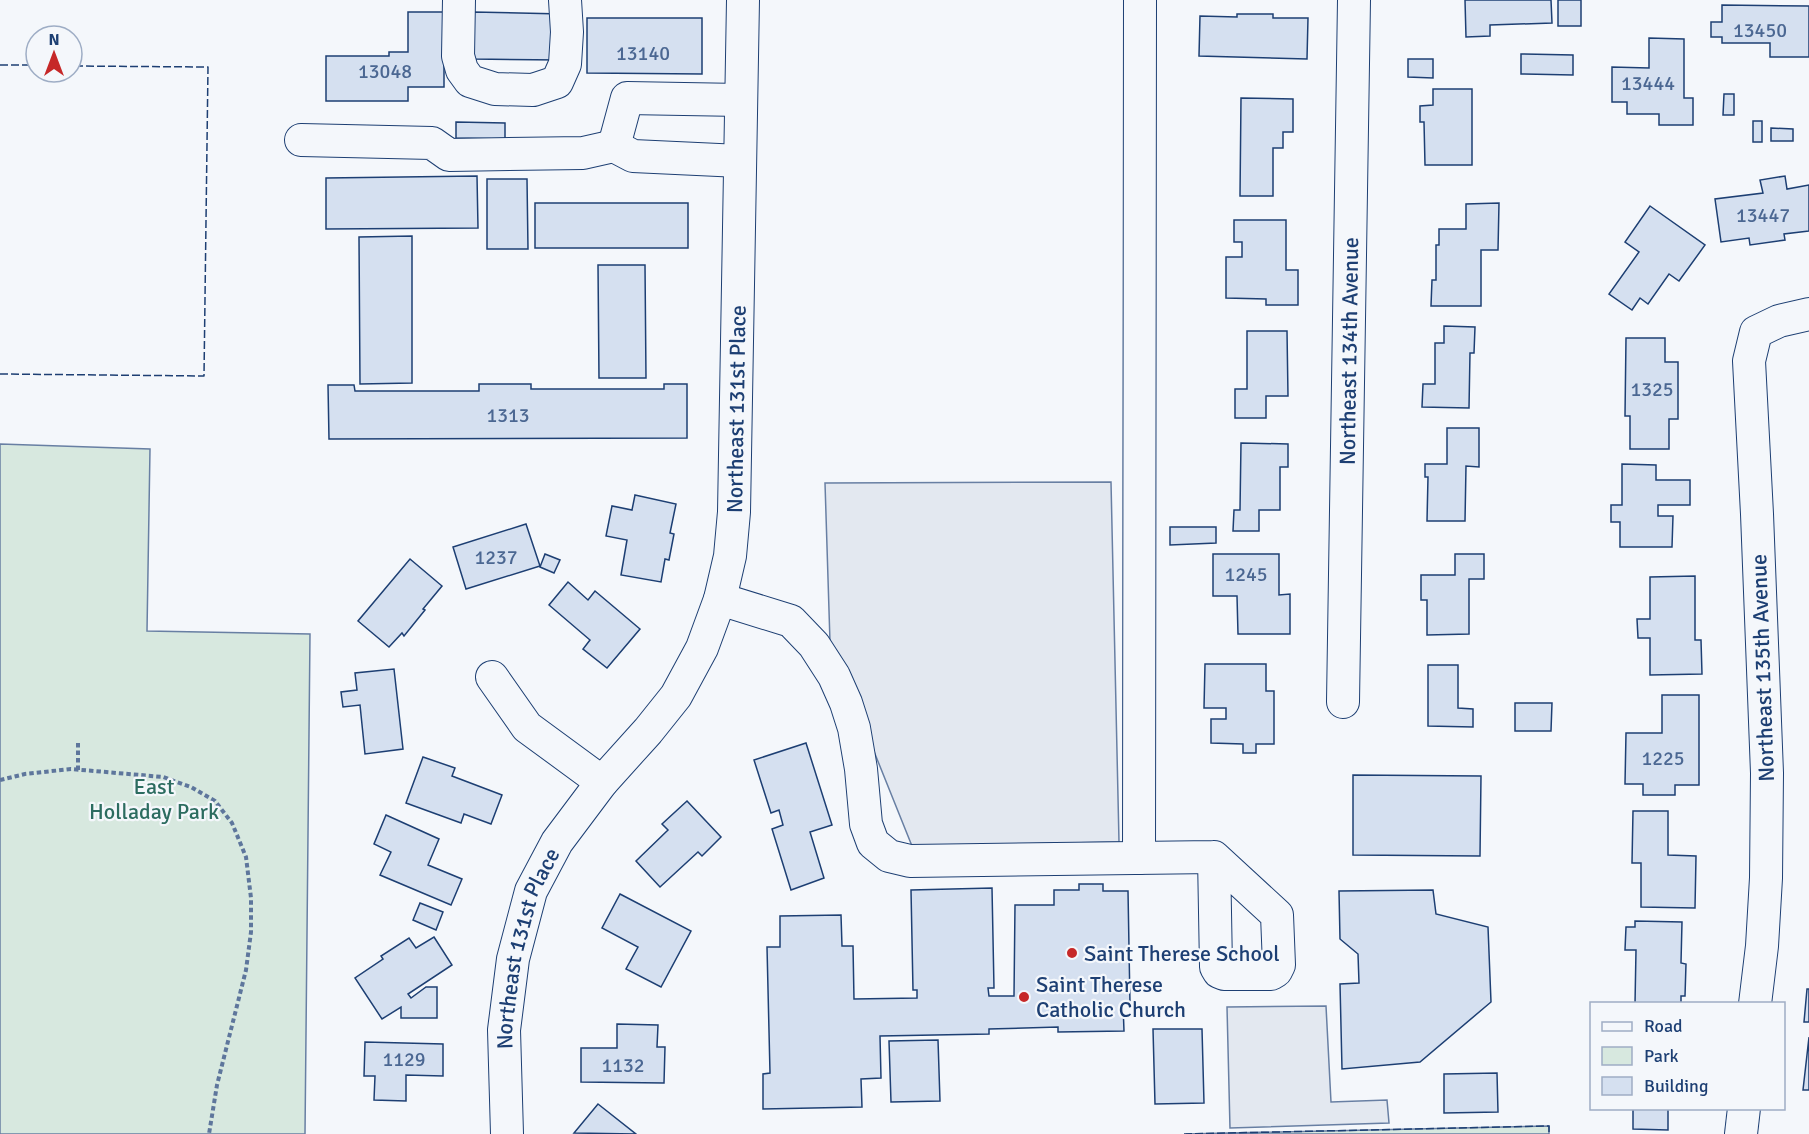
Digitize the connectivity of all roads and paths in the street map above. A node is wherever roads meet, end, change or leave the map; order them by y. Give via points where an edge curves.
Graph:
1 (459, 0) edge
2 (565, 0) edge
3 (743, 0) edge
4 (1140, 0) edge
5 (1354, 0) edge
6 (741, 100) junction
7 (301, 140) dead end
8 (614, 146) junction
9 (740, 161) junction
10 (1809, 314) edge
11 (720, 599) junction
12 (492, 677) dead end
13 (1343, 702) dead end
14 (78, 740) dead end
15 (78, 770) junction
16 (0, 780) edge
17 (602, 782) junction
18 (1214, 857) dead end
19 (1138, 858) junction
20 (1755, 1002) edge
21 (1743, 1110) edge
22 (209, 1134) edge
23 (507, 1134) edge
24 (1741, 1134) edge

1 - 2 street via 458,56 466,76 495,89 524,90 557,82 565,64
3 - 6 street, Northeast 131st Place
4 - 19 street
5 - 13 street, Northeast 134th Avenue
6 - 8 street via 627,98
6 - 9 street, Northeast 131st Place
7 - 8 street via 432,143 449,155 583,153
8 - 9 street via 633,156
9 - 11 street, Northeast 131st Place via 734,512 730,556
10 - 20 street, Northeast 135th Avenue via 1779,321 1756,332 1749,361 1767,784 1766,878
11 - 17 street, Northeast 131st Place via 702,648 676,696
11 - 19 street via 791,621 823,658 854,728 866,824 873,843 889,856 910,861
12 - 17 street via 527,727
14 - 15 path
15 - 16 path
15 - 22 path via 163,777 191,787 215,801 232,823 246,857 251,932 246,970
17 - 23 street, Northeast 131st Place via 557,842 531,891 513,959 504,1030
18 - 19 street
21 - 24 street

